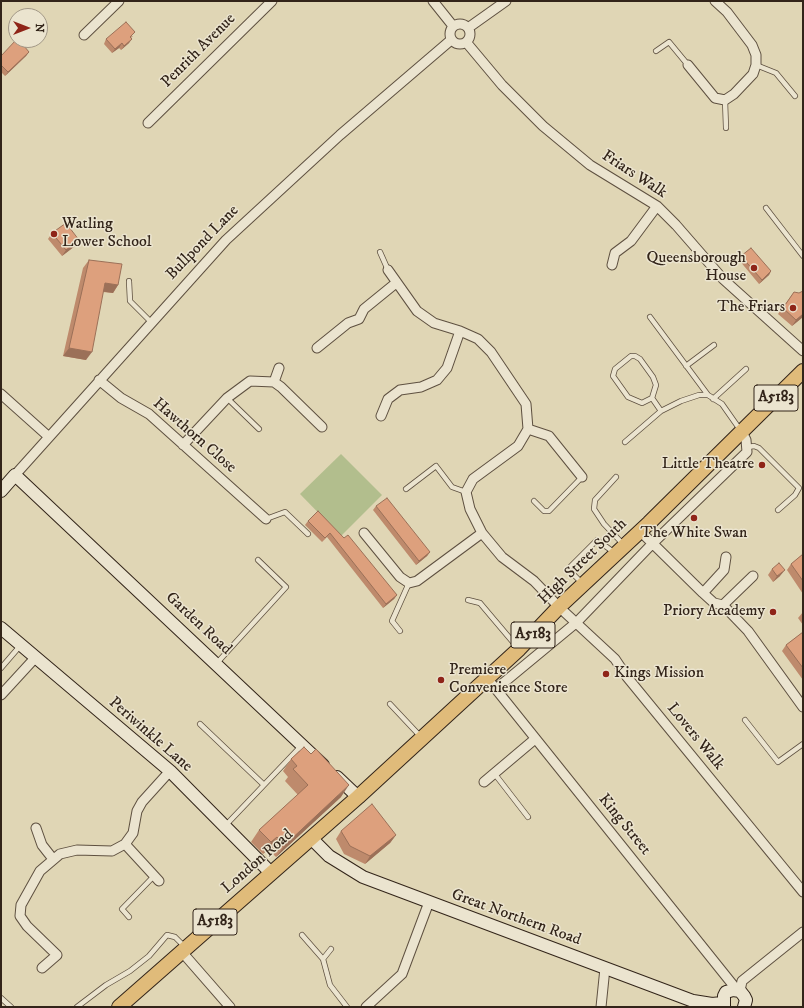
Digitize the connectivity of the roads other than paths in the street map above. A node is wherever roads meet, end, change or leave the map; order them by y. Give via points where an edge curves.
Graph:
1 (119, 1) edge
2 (433, 1) edge
3 (506, 1) edge
4 (714, 1) edge
5 (267, 3) edge
6 (453, 26) junction
7 (468, 28) junction
8 (84, 35) dead end
9 (451, 40) junction
10 (466, 42) junction
11 (656, 51) dead end
12 (688, 65) joint
13 (756, 65) junction
14 (795, 96) dead end
15 (725, 100) junction
16 (148, 124) dead end
17 (726, 128) dead end
18 (657, 206) junction
19 (766, 208) dead end
20 (380, 252) dead end
21 (803, 256) edge
22 (612, 265) dead end
23 (388, 270) joint
24 (129, 281) dead end
25 (396, 283) junction
26 (650, 317) dead end
27 (151, 322) junction
28 (460, 331) junction
29 (714, 345) dead end
30 (317, 348) dead end
31 (802, 348) edge
32 (686, 366) junction
33 (279, 368) dead end
34 (746, 369) dead end
35 (803, 371) edge
36 (99, 380) junction
37 (274, 382) junction
38 (1, 394) edge
39 (708, 395) junction
40 (227, 398) junction
41 (652, 398) junction
42 (713, 399) junction
43 (661, 411) junction
44 (381, 416) dead end
45 (322, 427) dead end
46 (259, 429) dead end
47 (528, 429) junction
48 (742, 432) junction
49 (49, 437) junction
50 (625, 442) dead end
51 (183, 445) junction
52 (748, 447) junction
53 (15, 475) junction
54 (582, 477) joint
55 (616, 477) dead end
56 (406, 489) dead end
57 (1, 492) edge
58 (466, 492) junction
59 (534, 501) dead end
60 (778, 510) dead end
61 (266, 520) joint
62 (640, 531) junction
63 (364, 533) dead end
64 (482, 533) junction
65 (308, 534) dead end
66 (652, 544) junction
67 (620, 549) junction
68 (726, 557) dead end
69 (258, 560) dead end
70 (753, 576) dead end
71 (409, 583) junction
72 (583, 585) junction
73 (703, 593) junction
74 (468, 600) dead end
75 (723, 605) junction
76 (559, 607) junction
77 (577, 622) junction
78 (1, 628) edge
79 (400, 631) dead end
80 (20, 646) junction
81 (519, 649) junction
82 (34, 658) junction
83 (216, 664) junction
84 (1, 668) edge
85 (492, 683) junction
86 (1, 695) edge
87 (390, 704) dead end
88 (803, 707) edge
89 (745, 720) dead end
90 (200, 724) dead end
91 (423, 738) junction
92 (535, 739) junction
93 (803, 744) edge
94 (303, 745) junction
95 (170, 771) junction
96 (494, 773) junction
97 (484, 782) dead end
98 (264, 785) junction
99 (358, 797) junction
100 (528, 817) dead end
101 (224, 827) junction
102 (36, 828) dead end
103 (311, 838) junction
104 (125, 844) junction
105 (53, 858) junction
106 (271, 873) junction
107 (157, 879) joint
108 (803, 892) edge
109 (429, 902) junction
110 (129, 917) dead end
111 (803, 932) edge
112 (302, 935) dead end
113 (331, 949) dead end
114 (184, 950) junction
115 (323, 959) junction
116 (42, 968) dead end
117 (605, 968) junction
118 (738, 991) junction
119 (1, 998) edge
120 (723, 1005) edge
121 (11, 1007) edge
122 (77, 1007) edge
123 (119, 1007) edge
124 (230, 1007) edge
125 (347, 1007) edge
126 (366, 1007) edge
127 (601, 1007) edge
128 (744, 1007) edge

1 - 8 street
2 - 6 street
3 - 7 street
4 - 13 street via 727,12 752,45
5 - 16 street, Penrith Avenue
6 - 7 street via 459,24
6 - 9 street via 449,33
7 - 10 street via 470,35
9 - 10 street via 460,44
9 - 27 street, Bullpond Lane via 340,135 226,240
10 - 18 street, Friars Walk via 502,85 542,126 590,165
11 - 12 lane via 669,42
12 - 15 street via 714,98
13 - 14 lane via 776,73
13 - 15 street via 753,74
15 - 17 lane
18 - 22 street via 631,241 615,252
18 - 31 street, Friars Walk via 722,279
19 - 21 lane
20 - 23 lane
23 - 25 street
24 - 27 lane via 130,301
25 - 28 street via 417,311 434,323
25 - 30 street via 364,309 359,318 348,323
26 - 32 lane
27 - 36 street, Bullpond Lane
28 - 44 street via 447,368 437,380 422,387 400,390 388,399
28 - 47 street via 478,339 492,352 526,404
29 - 32 lane
32 - 39 lane
33 - 37 street
34 - 42 lane
35 - 48 main road, High Street South / A5183
36 - 49 street, Bullpond Lane
36 - 51 street, Hawthorn Close via 121,398 149,414
37 - 40 street via 250,381
37 - 45 street
38 - 49 street
39 - 42 lane
39 - 43 lane via 681,401
40 - 46 lane
40 - 51 street
41 - 41 lane via 656,385 640,359 631,356 615,369 613,376 628,397 642,403
41 - 43 lane
42 - 48 lane via 722,404
43 - 50 lane
47 - 54 street via 549,436
47 - 58 street via 518,446 473,479
48 - 52 street
48 - 62 main road, High Street South / A5183
49 - 53 street, Bullpond Lane
51 - 61 street, Hawthorn Close
52 - 60 lane via 759,448 799,488
52 - 66 street via 747,452
53 - 57 street, Bullpond Lane
53 - 83 street, Garden Road
54 - 59 lane via 549,511 544,511
55 - 67 lane via 595,500 594,509
56 - 58 lane via 436,466 452,487
58 - 64 street, Lovers Walk via 470,509
61 - 65 lane via 285,512
62 - 66 street
62 - 67 main road, High Street South / A5183
63 - 71 street via 400,577
64 - 71 street via 417,581
64 - 76 street, Lovers Walk via 502,557 534,581
66 - 73 street
66 - 77 street
67 - 72 main road, High Street South / A5183
67 - 72 lane via 597,540 568,569
68 - 73 street via 724,570
69 - 83 lane via 286,587
70 - 75 street
71 - 79 lane via 392,621
72 - 76 main road, High Street South / A5183
73 - 75 street via 714,603
74 - 81 lane via 480,603
75 - 88 street via 748,631
76 - 77 street, Lovers Walk
76 - 81 main road, High Street South / A5183
77 - 85 street
77 - 108 street, Lovers Walk via 615,659 627,678
78 - 80 street, Periwinkle Lane
80 - 82 street, Periwinkle Lane
80 - 84 lane
81 - 85 main road, High Street South / A5183
82 - 86 street
82 - 95 street, Periwinkle Lane
83 - 94 street, Garden Road
85 - 91 main road, High Street South / A5183
85 - 92 street, King Street
87 - 91 lane
89 - 93 lane via 778,762
90 - 98 lane
91 - 99 main road, High Street South / A5183
92 - 96 street
92 - 118 street, King Street
94 - 98 lane
94 - 99 street, Garden Road
95 - 101 street, Periwinkle Lane
95 - 104 street via 142,802 137,811 133,832
96 - 97 street
96 - 100 lane
98 - 101 lane
99 - 103 main road, High Street South / A5183
101 - 106 street, Periwinkle Lane
102 - 105 street via 42,845
103 - 106 main road, London Road / A5183
103 - 109 street, Great Northern Road via 329,856 363,877
104 - 105 street via 112,851 77,850
104 - 107 street
105 - 116 street via 40,872 21,906 20,916 27,926 57,955
106 - 114 main road, London Road / A5183
107 - 110 lane via 122,909
109 - 117 street, Great Northern Road
109 - 126 street via 402,974
111 - 118 street via 742,981
112 - 115 lane
113 - 115 lane
114 - 122 lane via 175,938 168,935 149,956
114 - 123 main road, London Road / A5183
114 - 124 street
115 - 125 lane via 330,986
117 - 120 street, Great Northern Road via 693,1001
117 - 127 street
118 - 120 street, Great Northern Road via 726,992
118 - 128 street via 746,1000
119 - 121 lane

